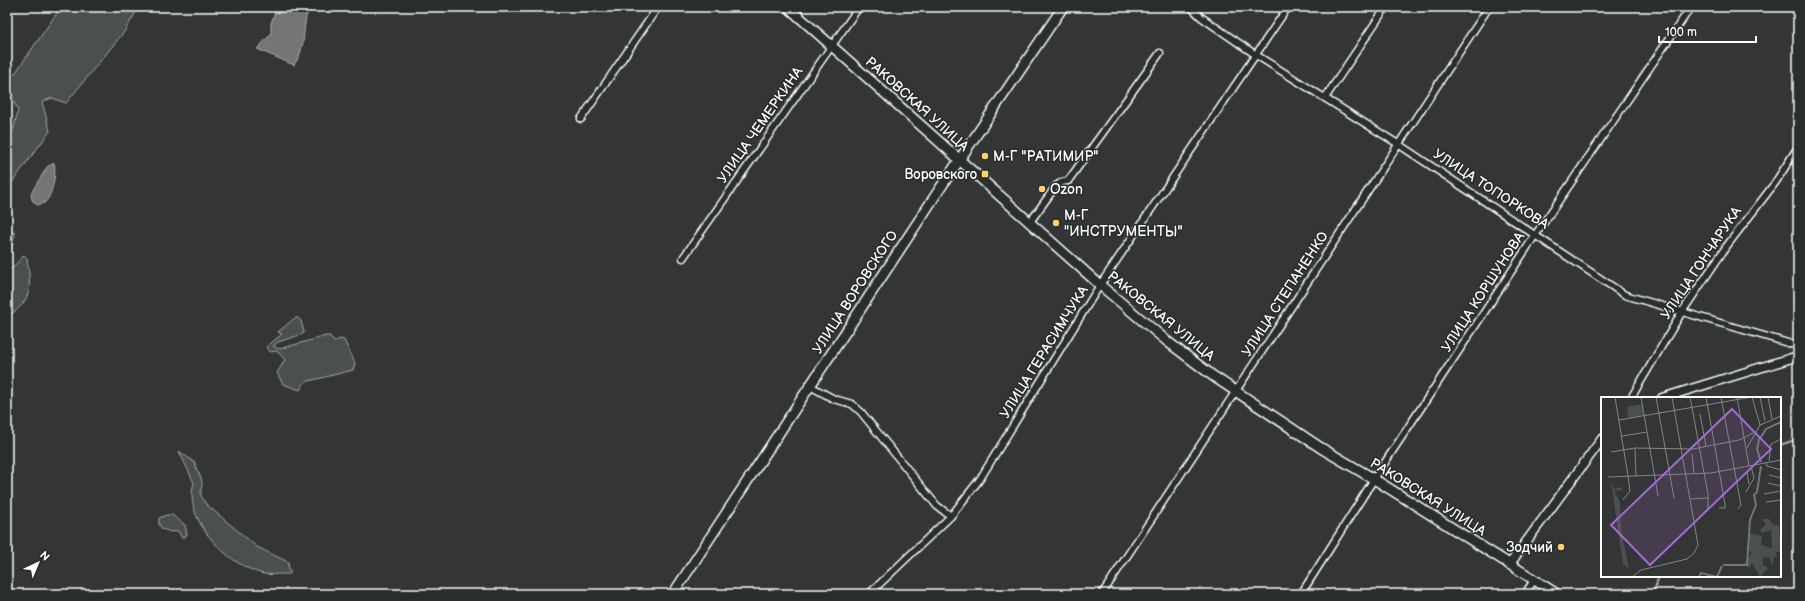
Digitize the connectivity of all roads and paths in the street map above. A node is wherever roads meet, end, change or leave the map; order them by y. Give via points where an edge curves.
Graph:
1 (658, 7) edge
2 (788, 7) edge
3 (859, 7) edge
4 (1063, 7) edge
5 (1191, 7) edge
6 (1288, 7) edge
7 (1386, 7) edge
8 (1488, 7) edge
9 (1691, 7) edge
10 (831, 45) junction
11 (1160, 53) dead end
12 (1256, 55) junction
13 (1325, 98) junction
14 (581, 119) dead end
15 (1398, 144) junction
16 (1798, 147) edge
17 (959, 160) junction
18 (1030, 222) junction
19 (1536, 234) junction
20 (683, 258) dead end
21 (1100, 285) junction
22 (1682, 312) junction
23 (1798, 346) edge
24 (1798, 356) edge
25 (810, 386) junction
26 (1235, 391) junction
27 (1632, 397) edge
28 (1665, 397) edge
29 (1601, 440) edge
30 (1374, 479) junction
31 (951, 516) junction
32 (1509, 565) junction
33 (1534, 580) junction
34 (673, 594) edge
35 (869, 594) edge
36 (1102, 594) edge
37 (1301, 594) edge
38 (1525, 594) edge
39 (1556, 594) edge

1 - 14 street
2 - 10 main road, РАКОВСКАЯ УЛИЦА
3 - 10 street, УЛИЦА ЧЕМЕРКИНА
4 - 17 main road, УЛИЦА ВОРОВСКОГО
5 - 12 street, УЛИЦА ТОПОРКОВА via 1201,17
6 - 12 street, УЛИЦА ГЕРАСИМЧУКА
7 - 13 street
8 - 15 street, УЛИЦА СТЕПАНЕНКО
9 - 19 street, УЛИЦА КОРШУНОВА
10 - 17 main road, РАКОВСКАЯ УЛИЦА
10 - 20 street, УЛИЦА ЧЕМЕРКИНА
11 - 18 street via 1068,181 1056,186
12 - 13 street, УЛИЦА ТОПОРКОВА
12 - 21 street, УЛИЦА ГЕРАСИМЧУКА
13 - 15 street, УЛИЦА ТОПОРКОВА
15 - 19 street, УЛИЦА ТОПОРКОВА
15 - 26 street, УЛИЦА СТЕПАНЕНКО
16 - 22 street, УЛИЦА ГОНЧАРУКА
17 - 18 main road, РАКОВСКАЯ УЛИЦА
17 - 25 main road, УЛИЦА ВОРОВСКОГО
18 - 21 main road, РАКОВСКАЯ УЛИЦА
19 - 22 street, УЛИЦА ТОПОРКОВА via 1625,295
19 - 30 street, УЛИЦА КОРШУНОВА
21 - 26 main road, РАКОВСКАЯ УЛИЦА via 1168,342
21 - 31 street, УЛИЦА ГЕРАСИМЧУКА via 980,479
22 - 23 street, УЛИЦА ТОПОРКОВА
22 - 27 street, УЛИЦА ГОНЧАРУКА
24 - 28 street
25 - 31 street via 852,404 861,412 937,506
25 - 34 main road, УЛИЦА ВОРОВСКОГО
26 - 30 main road, РАКОВСКАЯ УЛИЦА
26 - 36 street, УЛИЦА СТЕПАНЕНКО
29 - 32 street
30 - 32 main road, РАКОВСКАЯ УЛИЦА
30 - 37 street, УЛИЦА КОРШУНОВА
31 - 35 street, УЛИЦА ГЕРАСИМЧУКА
32 - 33 main road, РАКОВСКАЯ УЛИЦА
33 - 38 street
33 - 39 main road, РАКОВСКАЯ УЛИЦА

